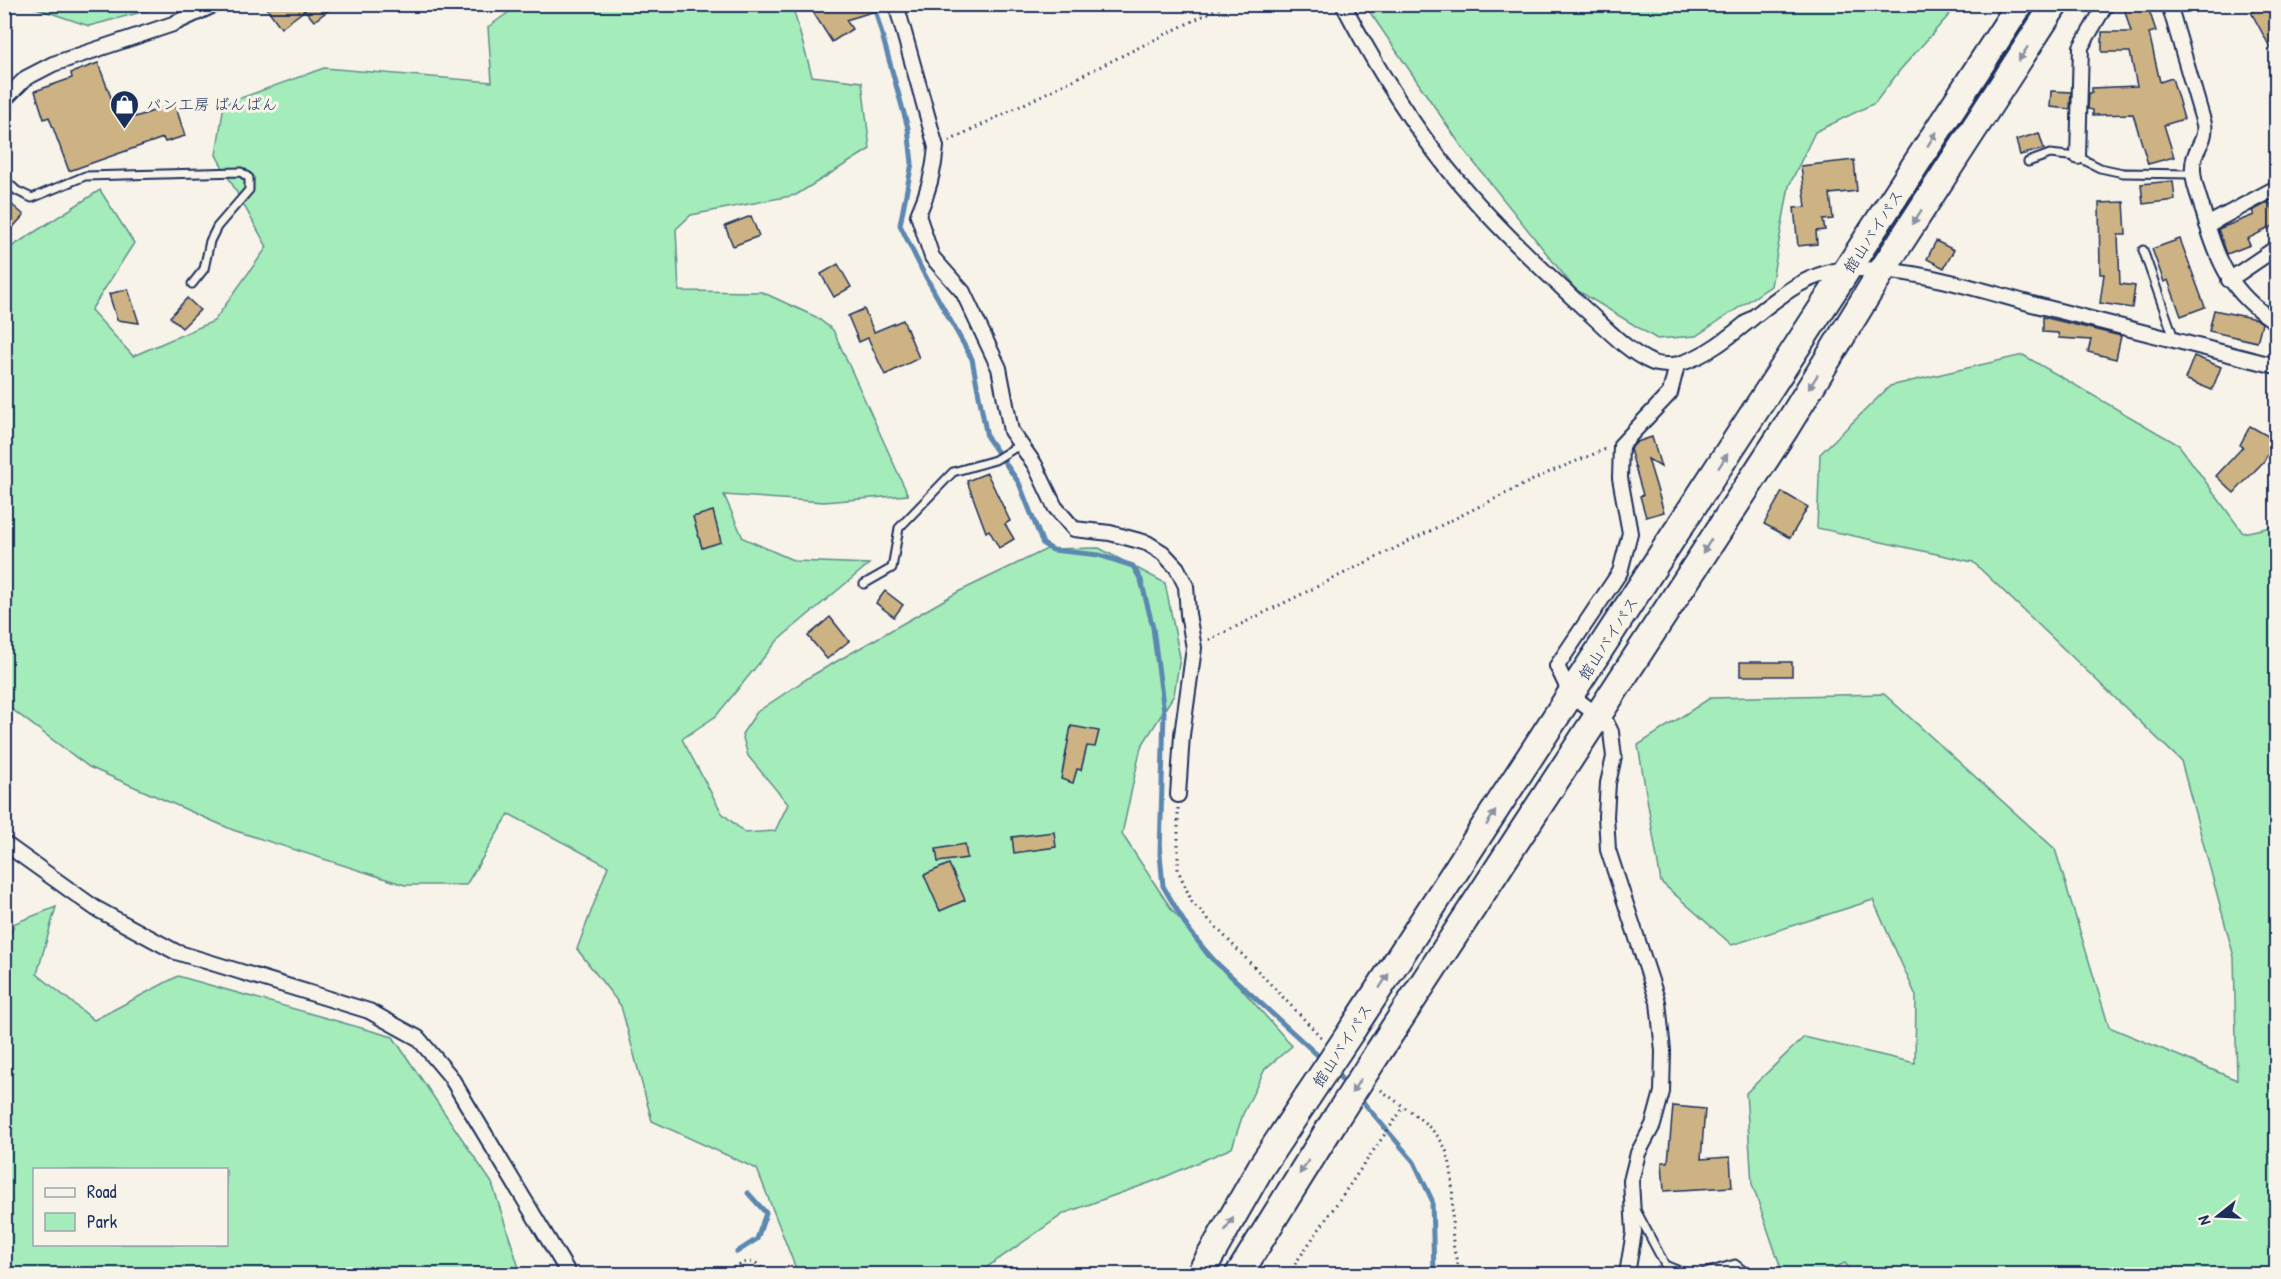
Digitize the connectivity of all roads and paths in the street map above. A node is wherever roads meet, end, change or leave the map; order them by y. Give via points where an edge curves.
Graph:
1 (216, 4) edge
2 (896, 4) edge
3 (1227, 4) edge
4 (1343, 4) edge
5 (2020, 4) edge
6 (2055, 4) edge
7 (2106, 4) edge
8 (2169, 4) edge
9 (4, 100) edge
10 (936, 147) junction
11 (2078, 158) junction
12 (2028, 162) dead end
13 (2193, 174) junction
14 (4, 179) edge
15 (2277, 189) edge
16 (2207, 225) junction
17 (2277, 248) edge
18 (2143, 250) dead end
19 (1848, 269) junction
20 (1883, 269) junction
21 (2229, 280) junction
22 (192, 284) dead end
23 (2277, 322) edge
24 (2175, 341) junction
25 (1677, 365) junction
26 (2277, 366) edge
27 (1621, 445) junction
28 (1015, 447) junction
29 (864, 584) dead end
30 (1194, 648) junction
31 (1571, 695) junction
32 (1599, 715) junction
33 (1178, 795) joint
34 (4, 843) edge
35 (1321, 1037) dead end
36 (1381, 1090) dead end
37 (1403, 1108) junction
38 (1631, 1202) junction
39 (568, 1275) edge
40 (723, 1275) edge
41 (768, 1275) edge
42 (1200, 1275) edge
43 (1239, 1275) edge
44 (1288, 1275) edge
45 (1463, 1275) edge
46 (1627, 1275) edge
47 (1687, 1275) edge
48 (1701, 1275) edge
49 (1748, 1275) edge

1 - 9 street via 173,24 53,64 26,78
2 - 10 street
3 - 10 path
4 - 25 street via 1434,151 1481,206 1537,266 1622,343 1653,363
19 -> 5 highway, 館山バイパス
6 -> 20 highway, 館山バイパス
7 - 11 street via 2081,47
8 - 13 street via 2206,133 2196,150
10 - 28 street via 928,192 918,215 932,257 963,292 999,368
11 - 12 lane via 2050,154
11 - 13 lane via 2123,173
13 - 16 street
14 - 22 lane via 32,198 85,176 241,172 249,178 249,190 217,226 204,269
15 - 16 street
16 - 21 street
17 - 21 street
18 - 24 lane
19 - 20 street
19 - 25 street via 1798,286 1747,320 1725,341
31 -> 19 highway, 館山バイパス
20 - 24 street via 1919,274
20 -> 32 highway, 館山バイパス via 1785,429
21 - 23 street via 2256,310
24 - 26 street
25 - 27 street via 1670,393
27 - 30 path via 1545,474
27 - 31 street via 1620,478 1630,533 1620,572 1557,666
28 - 29 lane via 995,460 953,472 899,528 892,568
28 - 30 street via 1035,465 1055,507 1074,529 1147,543 1177,568 1186,586
30 - 33 street
31 - 32 street
42 -> 31 highway, 館山バイパス, bridge via 1261,1167
32 - 38 street via 1611,732 1614,757 1608,783 1608,850 1658,1002 1662,1027 1662,1092 1653,1125 1638,1153
32 -> 43 highway, 館山バイパス, bridge via 1377,1054
33 - 35 path via 1178,870 1192,902
34 - 39 street via 95,908 176,952 369,1011 418,1038 450,1076
36 - 37 path
37 - 44 path
37 - 45 path via 1444,1145 1452,1173 1455,1254
38 - 46 street via 1634,1232
38 - 47 lane via 1665,1265
40 - 41 path via 744,1263 755,1262
48 - 49 lane via 1735,1264

